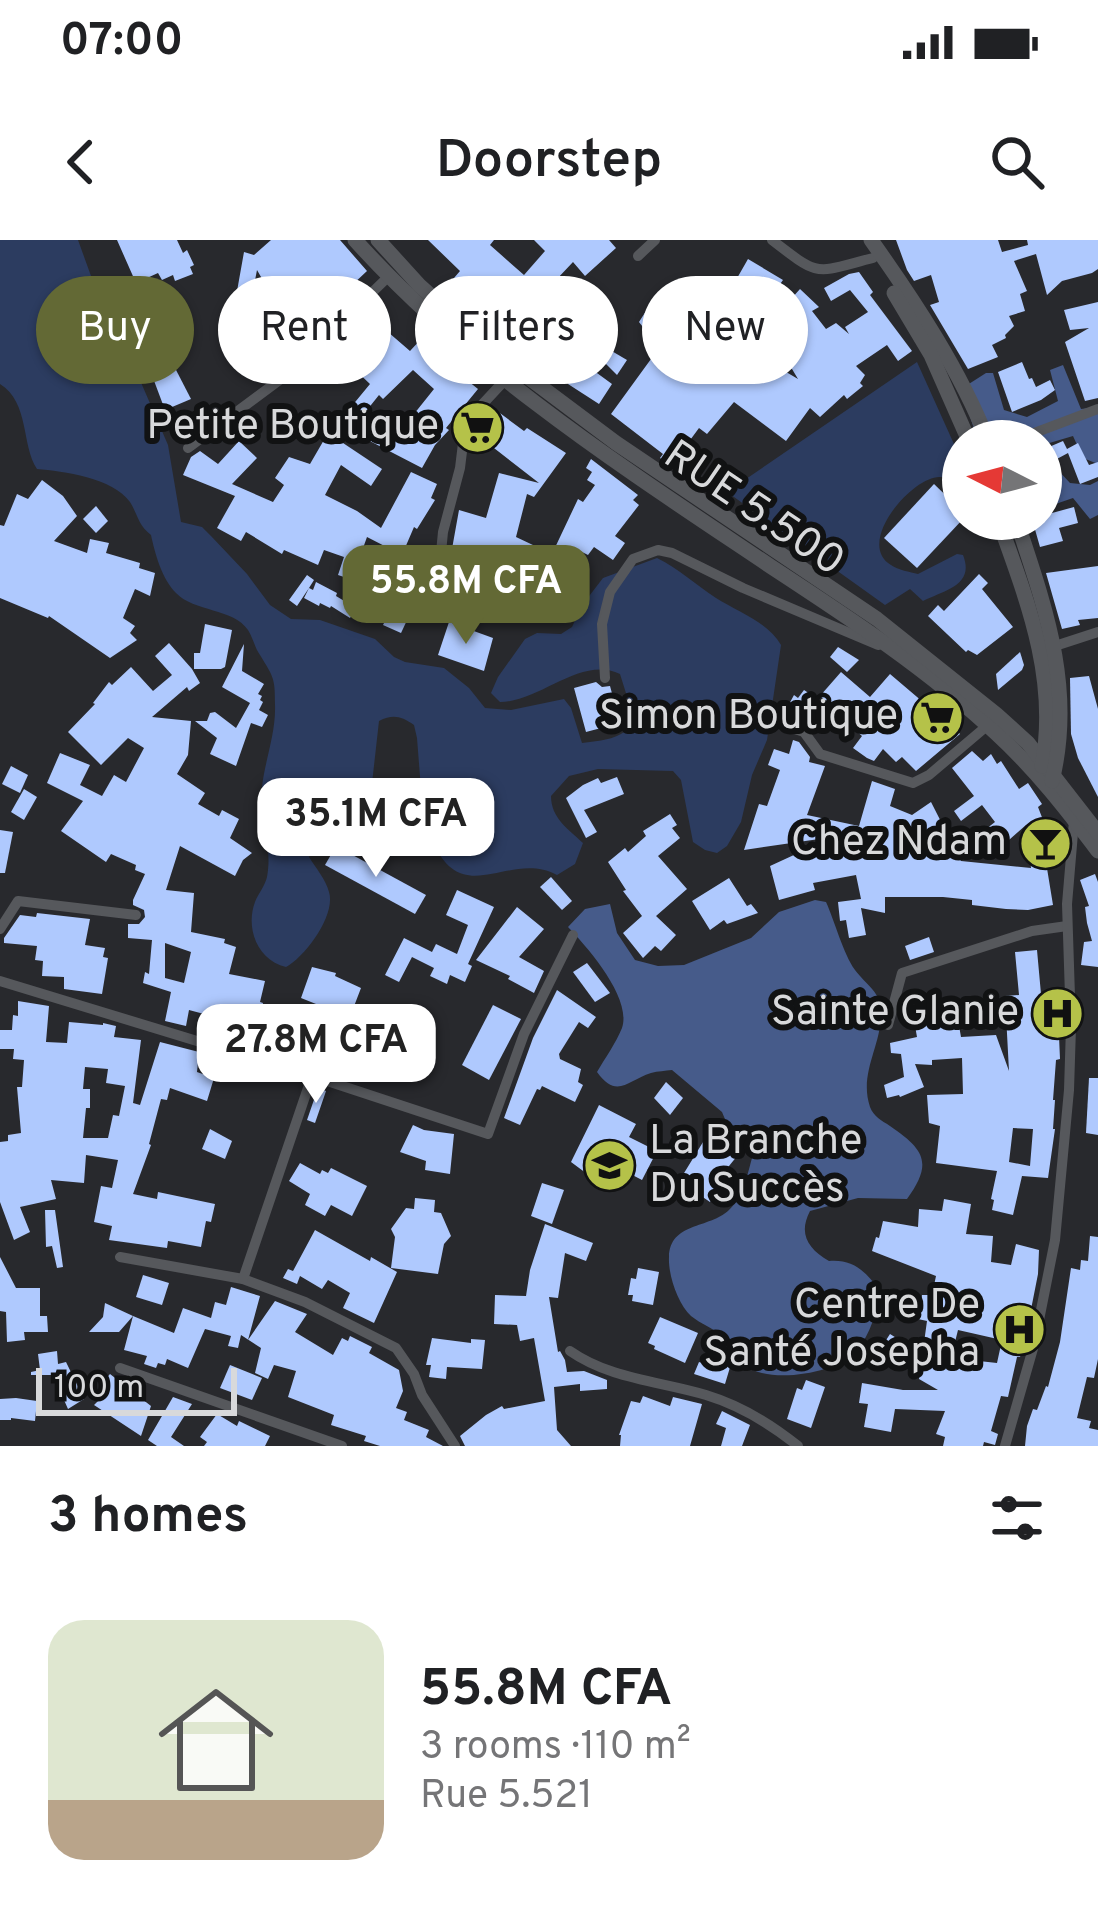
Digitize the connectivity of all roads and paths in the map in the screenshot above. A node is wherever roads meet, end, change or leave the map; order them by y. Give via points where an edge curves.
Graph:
1 (355, 240) edge
2 (378, 240) edge
3 (655, 240) edge
4 (772, 240) edge
5 (861, 240) edge
6 (871, 240) edge
7 (638, 256) dead end
8 (873, 258) junction
9 (387, 276) edge
10 (391, 280) edge
11 (415, 302) edge
12 (274, 384) edge
13 (502, 384) edge
14 (511, 384) edge
15 (1098, 409) edge
16 (960, 420) edge
17 (980, 420) edge
18 (1062, 423) edge
19 (188, 448) dead end
20 (1005, 540) edge
21 (1022, 540) edge
22 (439, 573) dead end
23 (1098, 632) edge
24 (1055, 646) junction
25 (897, 654) junction
26 (605, 678) dead end
27 (777, 723) dead end
28 (988, 725) junction
29 (1047, 776) junction
30 (1078, 816) junction
31 (1098, 832) edge
32 (1098, 851) edge
33 (136, 915) dead end
34 (1067, 926) junction
35 (0, 929) edge
36 (573, 935) dead end
37 (0, 981) edge
38 (888, 1025) dead end
39 (312, 1076) junction
40 (120, 1257) dead end
41 (243, 1279) junction
42 (570, 1351) dead end
43 (120, 1368) dead end
44 (327, 1444) edge
45 (342, 1446) edge
46 (454, 1446) edge
47 (797, 1446) edge
48 (1005, 1446) edge

1 - 9 main road, RUE 5.500
2 - 29 main road, RUE 5.500 via 488,347 877,619 1013,728
3 - 7 street
4 - 8 street via 819,272
5 - 8 main road
6 - 17 main road
8 - 16 main road
10 - 11 main road, RUE 5.500
12 - 19 street
13 - 22 street via 464,435
14 - 25 main road, RUE 5.500
15 - 18 street
20 - 29 main road via 1042,650
21 - 24 main road
23 - 24 street
24 - 29 main road via 1061,727
25 - 26 street via 658,550 633,559 610,592 602,624
25 - 28 main road, RUE 5.500
27 - 28 street via 804,732 820,754 913,783
28 - 29 main road, RUE 5.500
29 - 30 main road, RUE 5.500
30 - 31 main road, RUE 5.500
30 - 32 main road, RUE 5.500
30 - 34 street
33 - 35 street via 18,901
34 - 38 street via 902,974
34 - 48 street via 1071,1028 1055,1240
36 - 39 street via 524,1034 488,1134
37 - 39 street
39 - 41 street
40 - 41 street
41 - 46 street via 397,1348
42 - 47 street via 622,1376 709,1396
43 - 44 street
44 - 45 street

